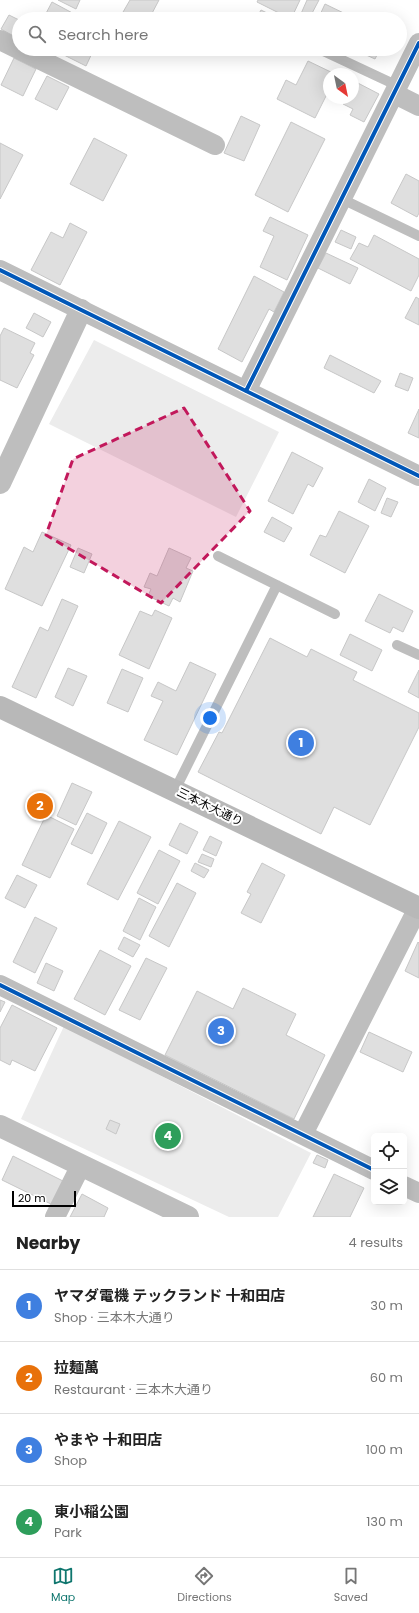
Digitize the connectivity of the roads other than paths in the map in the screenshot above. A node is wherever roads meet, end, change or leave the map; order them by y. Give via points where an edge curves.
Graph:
1 (0, 40) edge
2 (419, 43) edge
3 (12, 46) edge
4 (33, 56) edge
5 (332, 56) edge
6 (397, 90) junction
7 (419, 106) edge
8 (215, 145) dead end
9 (342, 199) junction
10 (419, 236) edge
11 (0, 270) edge
12 (81, 310) junction
13 (246, 390) junction
14 (419, 476) edge
15 (0, 483) edge
16 (218, 556) dead end
17 (277, 585) junction
18 (334, 614) dead end
19 (397, 646) dead end
20 (419, 655) edge
21 (0, 707) edge
22 (175, 790) junction
23 (419, 907) edge
24 (0, 985) edge
25 (0, 1126) edge
26 (303, 1134) junction
27 (81, 1165) junction
28 (372, 1169) edge
29 (407, 1187) edge
30 (419, 1193) edge
31 (55, 1217) edge
32 (188, 1217) edge

1 - 3 street
2 - 6 street
4 - 8 street
5 - 6 lane
6 - 7 street
6 - 9 street
9 - 10 lane
9 - 13 street
11 - 12 street
12 - 13 street
12 - 15 street
13 - 14 street
16 - 17 lane
17 - 18 lane
17 - 22 lane
19 - 20 lane
21 - 22 main road, 三本木大通り
22 - 23 main road, 三本木大通り
23 - 26 street
24 - 26 street
25 - 27 street
26 - 28 street
27 - 31 street
27 - 32 street
29 - 30 street

